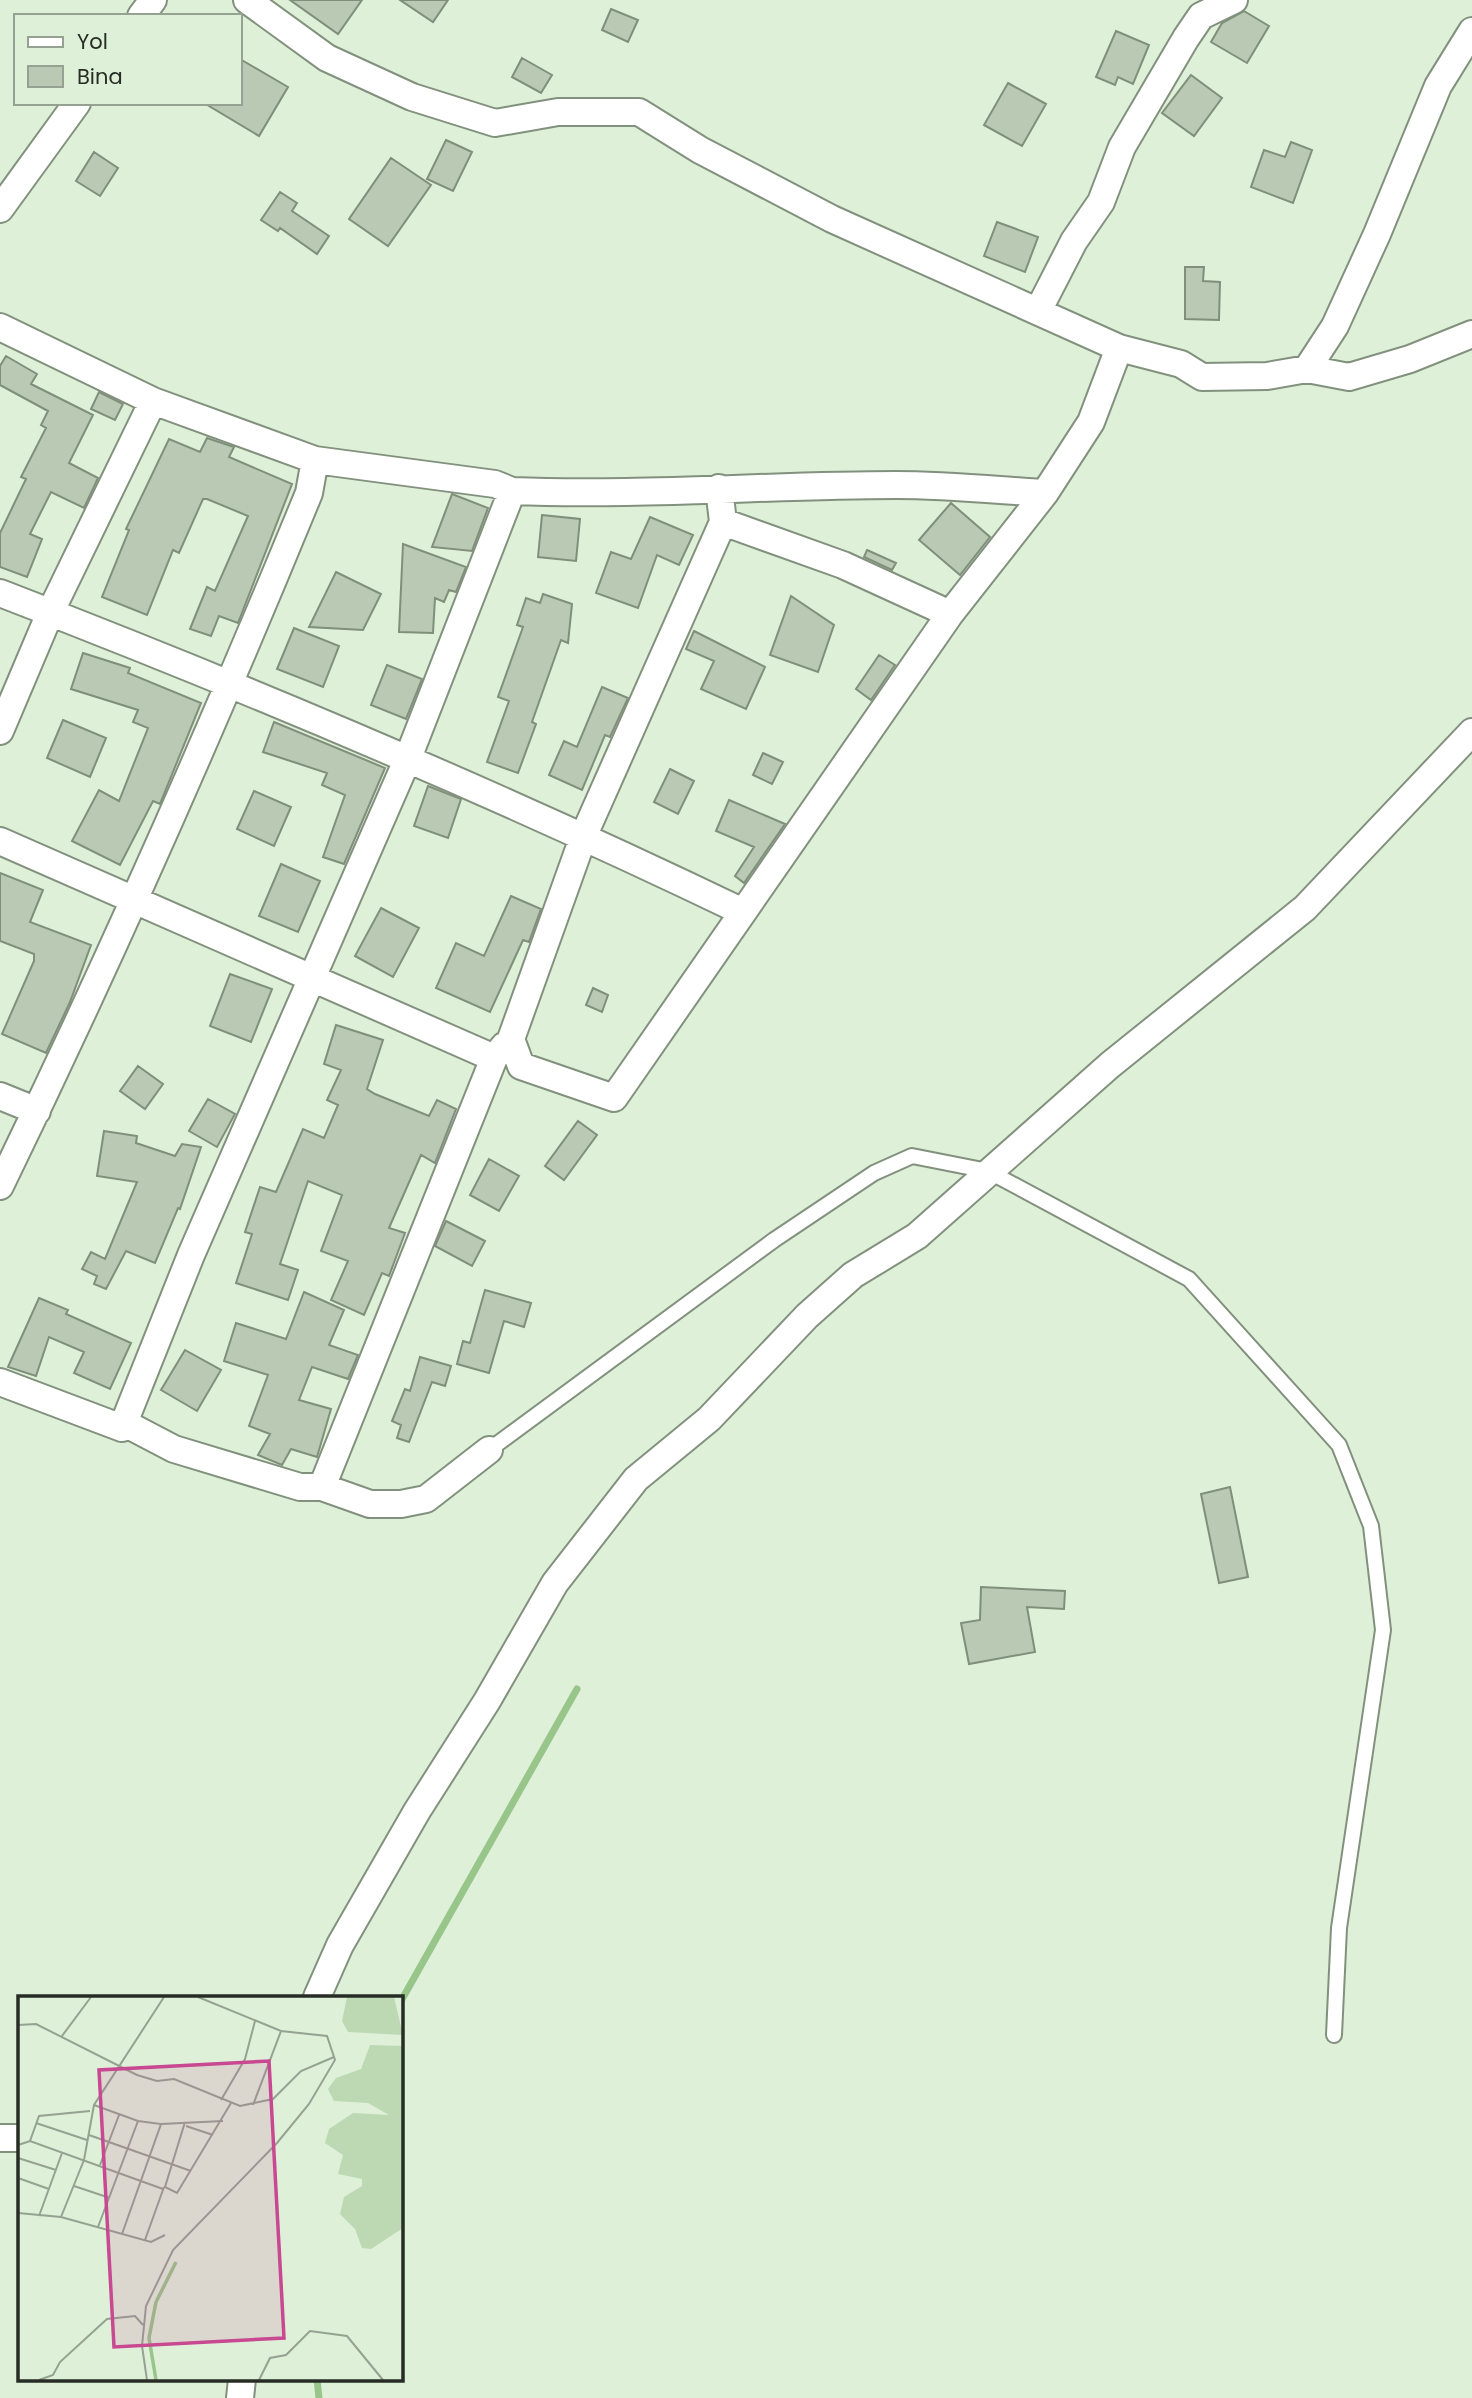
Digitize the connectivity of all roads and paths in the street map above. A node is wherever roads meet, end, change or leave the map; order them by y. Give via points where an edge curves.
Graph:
1 (247, 0) edge
2 (1234, 0) edge
3 (1472, 31) edge
4 (76, 105) edge
5 (0, 209) edge
6 (1038, 311) junction
7 (0, 327) edge
8 (1472, 334) edge
9 (1119, 348) junction
10 (1307, 369) junction
11 (153, 401) junction
12 (316, 460) junction
13 (719, 488) junction
14 (512, 491) junction
15 (1045, 492) junction
16 (723, 522) junction
17 (0, 593) edge
18 (50, 612) junction
19 (950, 614) junction
20 (231, 684) junction
21 (0, 731) edge
22 (1472, 733) edge
23 (408, 758) junction
24 (584, 835) junction
25 (0, 841) edge
26 (135, 902) junction
27 (743, 912) junction
28 (314, 979) junction
29 (503, 1049) junction
30 (0, 1096) edge
31 (37, 1111) junction
32 (988, 1171) junction
33 (0, 1186) edge
34 (0, 1382) edge
35 (122, 1427) junction
36 (489, 1450) joint
37 (322, 1487) junction
38 (317, 1996) edge
39 (1334, 2035) dead end
40 (0, 2138) edge
41 (18, 2138) edge
42 (242, 2380) edge
43 (240, 2398) edge

1 - 6 street via 327,58 412,97 495,123 558,112 639,112 832,219
2 - 6 street via 1201,16 1186,38 1122,147 1101,202 1074,241
3 - 10 street via 1438,86 1335,326
4 - 5 street
6 - 9 street
7 - 11 street
8 - 10 street via 1349,377
9 - 10 street via 1181,364 1202,377 1267,376
9 - 15 street via 1091,422
11 - 12 street
11 - 18 street
12 - 14 street via 495,484
12 - 20 street via 309,493
13 - 14 street via 604,495
13 - 15 street via 899,485
13 - 16 street
14 - 23 street
15 - 19 street
16 - 19 street via 843,565
16 - 24 street
17 - 18 street
18 - 20 street
18 - 21 street
19 - 27 street
20 - 23 street
20 - 26 street
22 - 32 street via 1305,908 1110,1065
23 - 24 street
23 - 28 street
24 - 27 street
24 - 29 street
25 - 26 street
26 - 28 street
26 - 31 street
27 - 29 street via 614,1098 521,1066
28 - 29 street
28 - 35 street via 191,1255
29 - 37 street
30 - 31 street
31 - 33 street
32 - 36 lane via 912,1156 874,1172
32 - 38 street via 917,1236 843,1283 709,1419 636,1479 555,1583 410,1822 340,1945
32 - 39 lane via 1189,1279 1339,1446 1367,1515 1383,1630 1339,1928
34 - 35 street
35 - 37 street via 130,1426 174,1450 300,1488
36 - 37 street via 426,1499 370,1504
40 - 41 street
42 - 43 street

